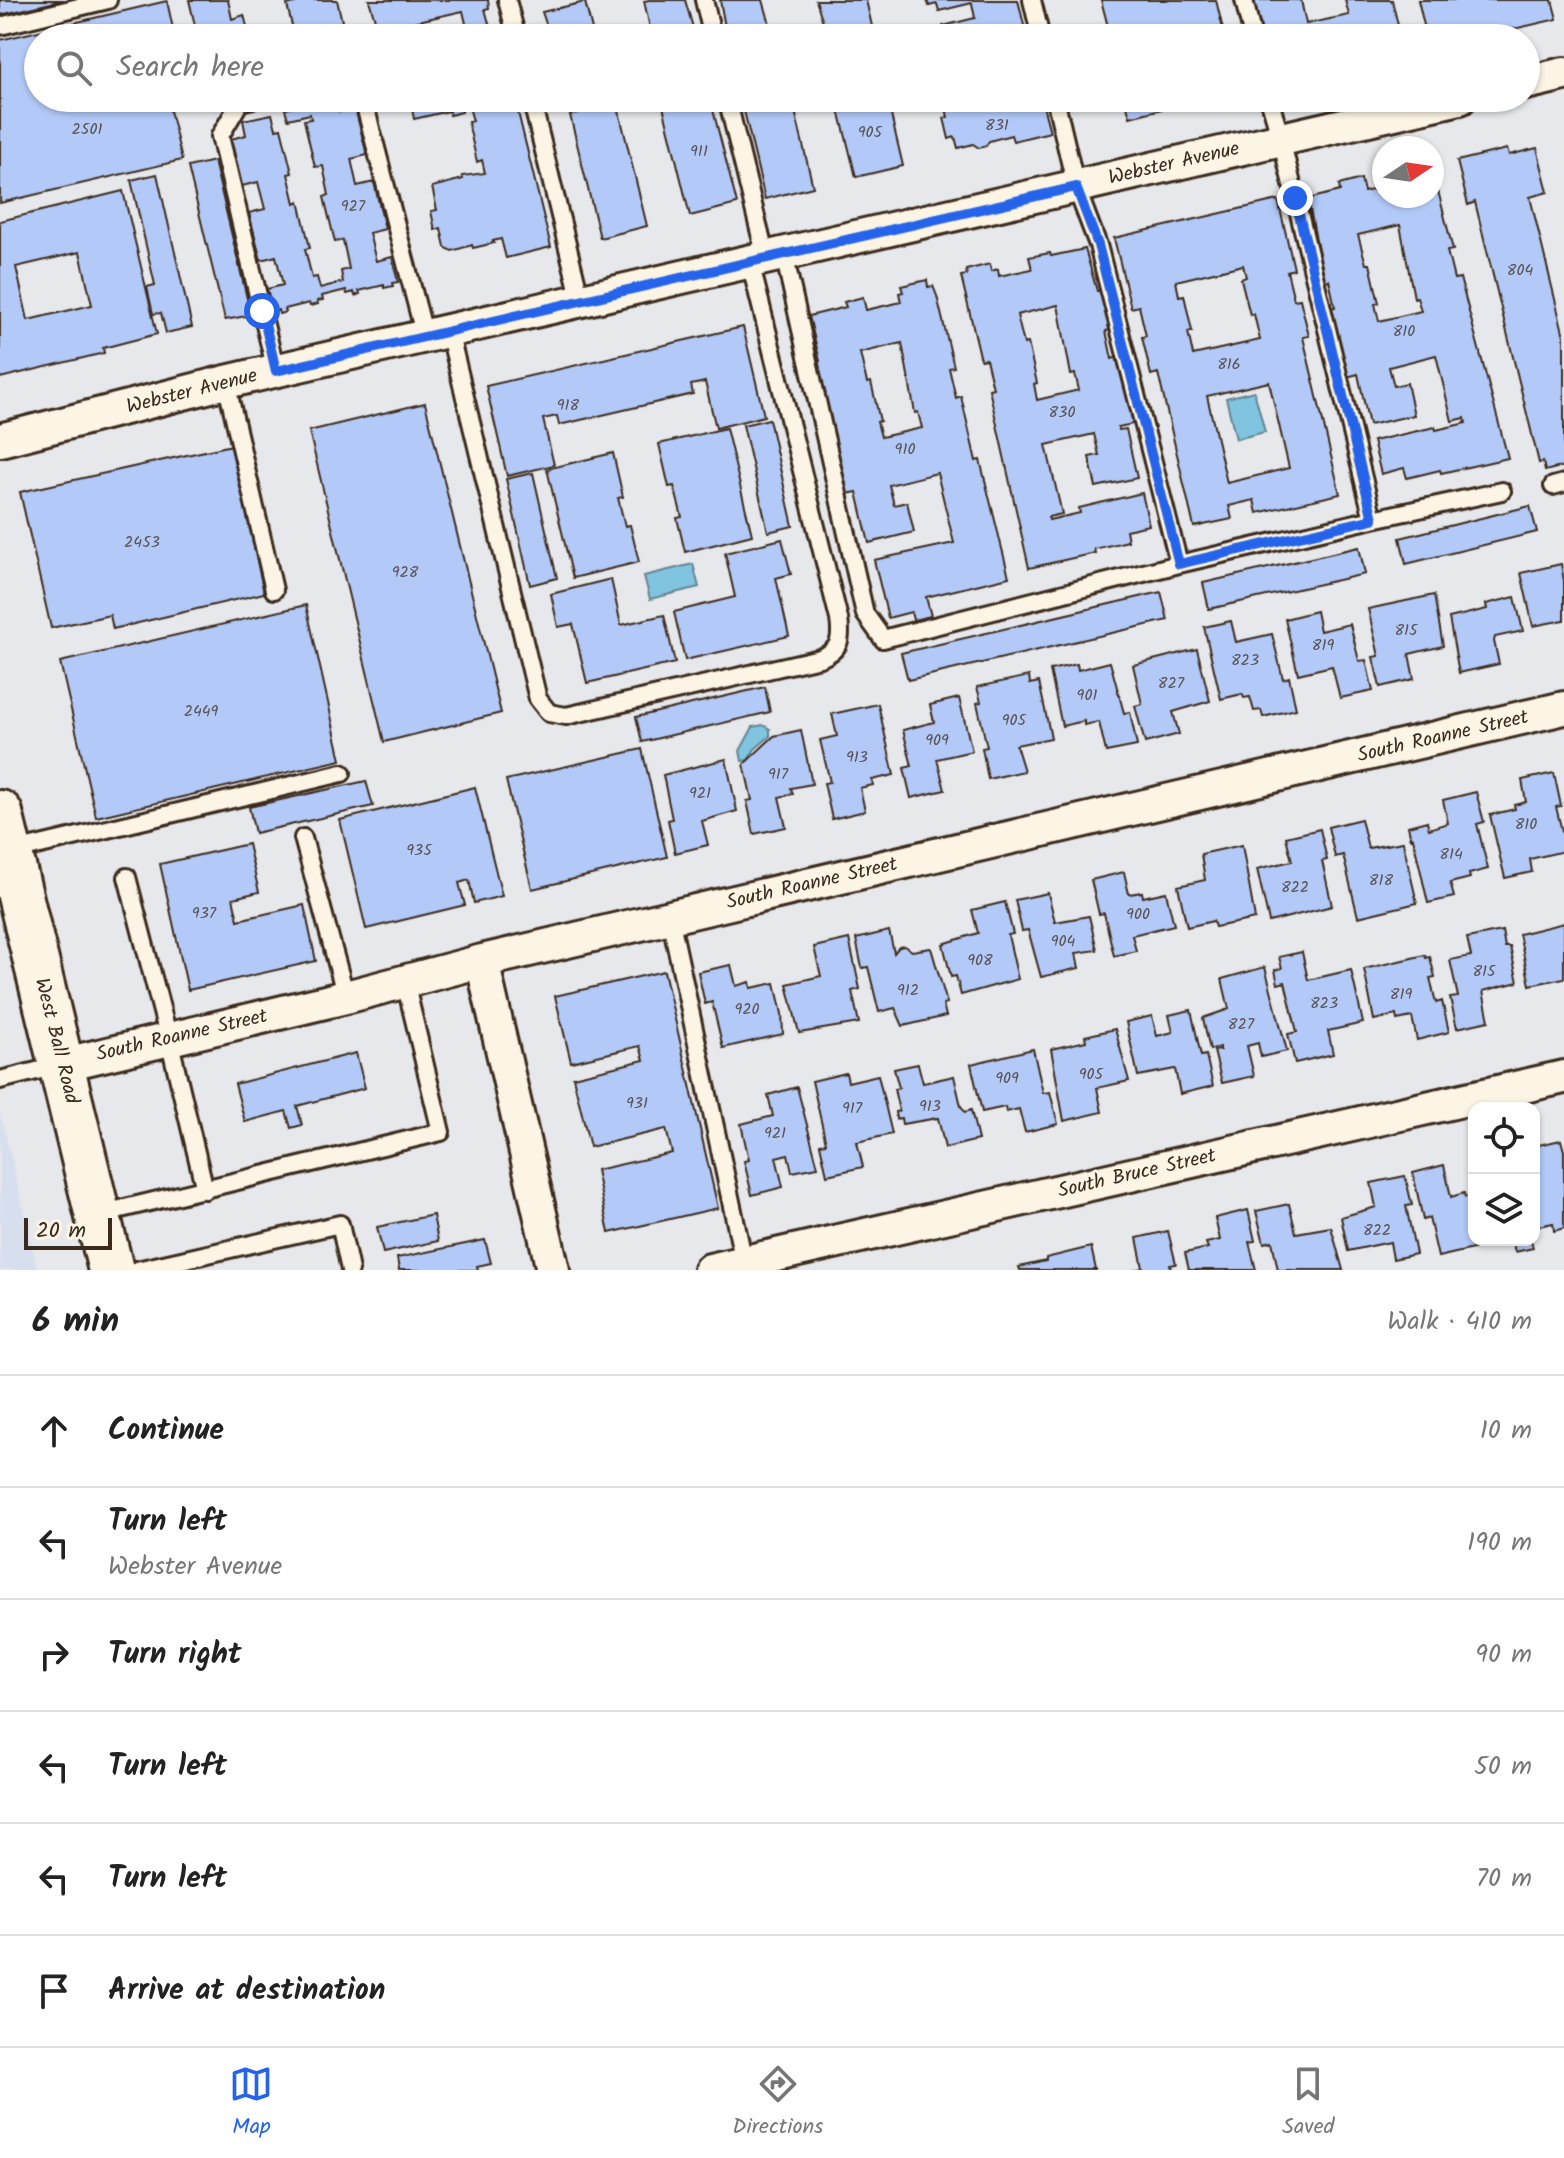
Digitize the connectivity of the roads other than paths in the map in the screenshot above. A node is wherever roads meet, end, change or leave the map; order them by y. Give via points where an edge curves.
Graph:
1 (108, 0) edge
2 (507, 0) edge
3 (704, 0) edge
4 (1032, 0) edge
5 (1244, 0) edge
6 (513, 24) edge
7 (710, 24) edge
8 (1038, 24) edge
9 (1250, 24) edge
10 (0, 26) edge
11 (1564, 74) edge
12 (1540, 80) edge
13 (234, 112) edge
14 (367, 112) edge
15 (534, 112) edge
16 (730, 112) edge
17 (1058, 112) edge
18 (1273, 112) edge
19 (1399, 112) edge
20 (1281, 139) junction
21 (1076, 187) junction
22 (766, 258) junction
23 (581, 301) junction
24 (437, 334) junction
25 (276, 371) junction
26 (226, 382) junction
27 (0, 440) edge
28 (1502, 491) dead end
29 (1373, 519) junction
30 (1179, 564) junction
31 (274, 590) dead end
32 (1564, 708) edge
33 (342, 773) dead end
34 (303, 838) dead end
35 (6, 850) edge
36 (127, 877) dead end
37 (670, 917) junction
38 (482, 961) junction
39 (405, 982) junction
40 (346, 997) junction
41 (169, 1039) junction
42 (61, 1065) junction
43 (1564, 1077) edge
44 (0, 1080) edge
45 (205, 1190) junction
46 (97, 1215) junction
47 (744, 1262) junction
48 (111, 1270) edge
49 (137, 1270) edge
50 (350, 1270) edge
51 (553, 1270) edge
52 (710, 1270) edge

1 - 10 lane
2 - 6 lane
3 - 7 lane
4 - 8 lane
5 - 9 lane
11 - 12 street
13 - 25 lane via 220,136
14 - 24 lane
15 - 23 lane
16 - 22 lane
17 - 21 lane
18 - 20 lane
19 - 20 street, Webster Avenue
20 - 21 street, Webster Avenue
20 - 29 lane
21 - 22 street, Webster Avenue
21 - 30 lane via 1098,245
22 - 23 street, Webster Avenue
22 - 24 lane via 839,619 839,644 820,658 566,716 549,713 538,699
22 - 30 lane via 865,614 883,639
23 - 24 street, Webster Avenue
24 - 25 street, Webster Avenue
25 - 26 street, Webster Avenue
26 - 27 street, Webster Avenue
26 - 31 lane
28 - 29 lane
29 - 30 lane
32 - 37 street, South Roanne Street
33 - 35 lane
34 - 40 lane
35 - 42 main road, West Ball Road
36 - 41 lane
37 - 38 street, South Roanne Street
37 - 47 lane
38 - 39 street, South Roanne Street
38 - 51 street
39 - 40 street, South Roanne Street
39 - 45 lane via 441,1132
40 - 41 street, South Roanne Street
41 - 42 street, South Roanne Street
41 - 45 lane
42 - 44 lane
42 - 46 main road, West Ball Road
43 - 47 street, South Bruce Street
45 - 46 lane
46 - 48 main road, West Ball Road
47 - 52 street, South Bruce Street
49 - 50 lane via 340,1224

